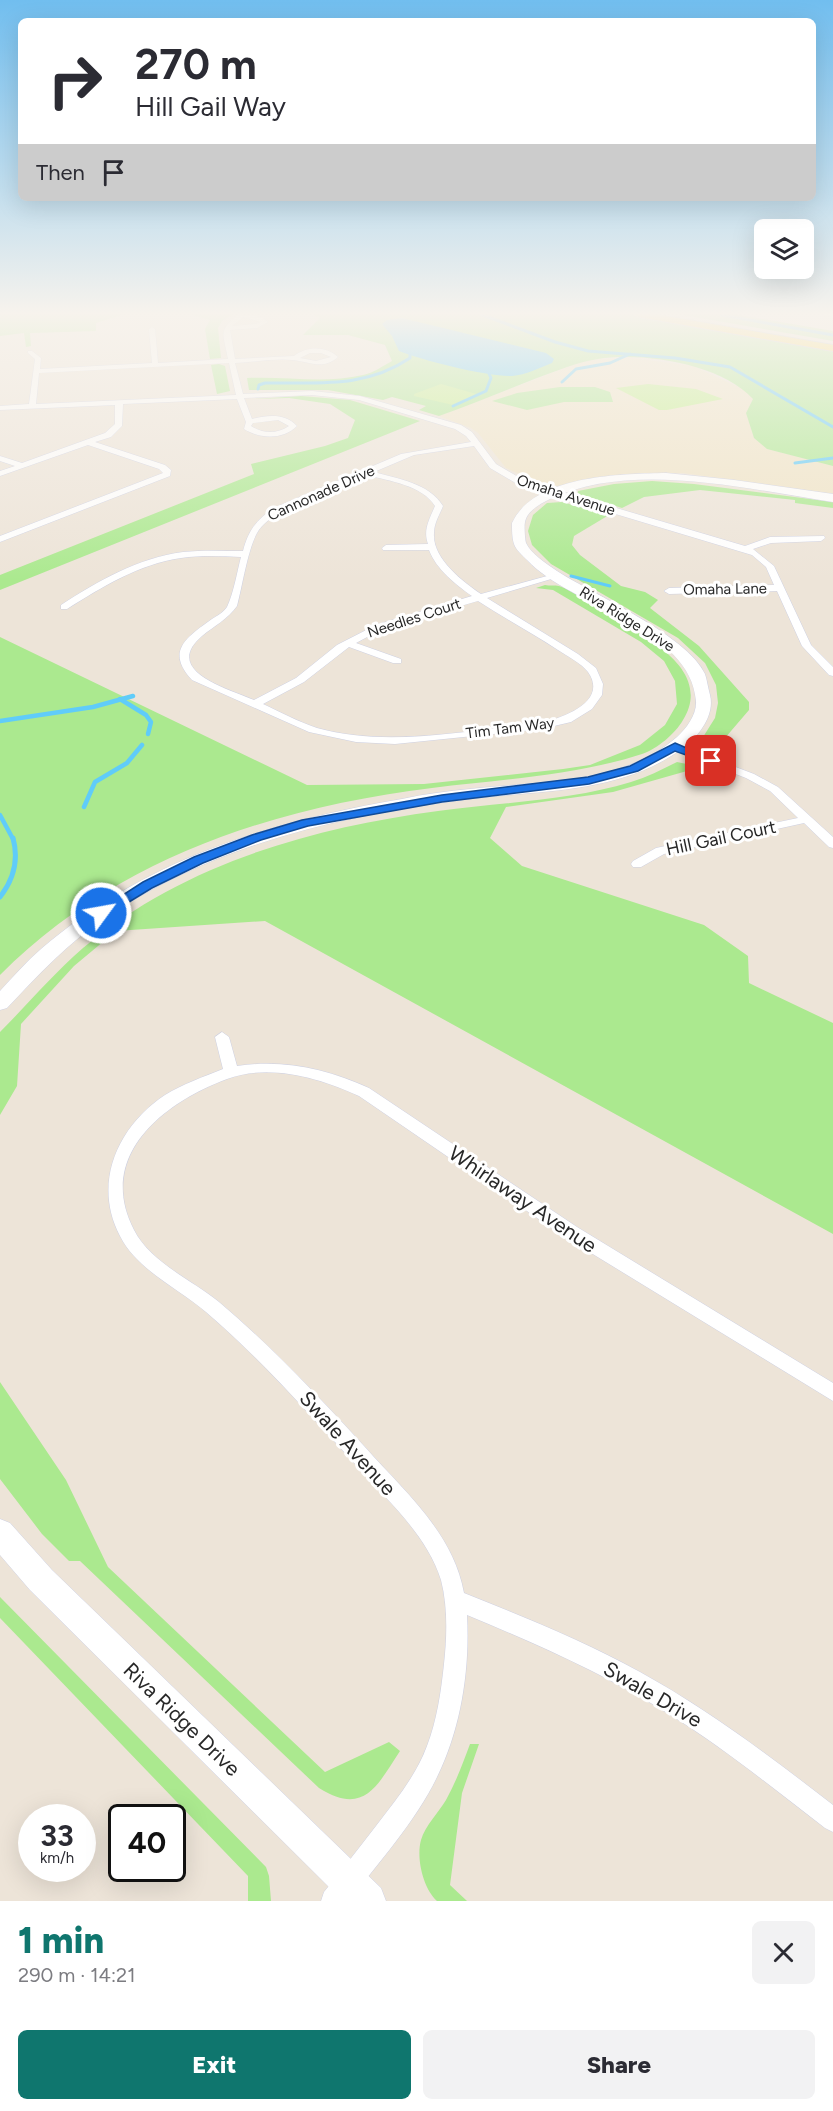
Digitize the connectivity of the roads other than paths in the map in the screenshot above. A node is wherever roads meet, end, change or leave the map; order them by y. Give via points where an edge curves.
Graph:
1 (119, 402) edge
2 (33, 403) edge
3 (104, 403) edge
4 (243, 403) edge
5 (375, 403) edge
6 (33, 406) junction
7 (0, 408) edge
8 (250, 422) junction
9 (90, 443) junction
10 (476, 443) junction
11 (0, 458) edge
12 (22, 466) junction
13 (367, 472) junction
14 (0, 474) edge
15 (554, 494) junction
16 (833, 498) edge
17 (821, 538) dead end
18 (0, 539) edge
19 (431, 547) junction
20 (386, 548) dead end
21 (746, 549) junction
22 (246, 554) junction
23 (555, 575) junction
24 (781, 588) junction
25 (669, 591) dead end
26 (481, 597) junction
27 (64, 607) dead end
28 (347, 643) junction
29 (398, 661) dead end
30 (183, 663) joint
31 (833, 673) edge
32 (254, 704) junction
33 (675, 747) junction
34 (808, 819) junction
35 (833, 844) edge
36 (637, 864) dead end
37 (0, 1003) edge
38 (222, 1037) dead end
39 (231, 1072) junction
40 (833, 1393) edge
41 (0, 1533) edge
42 (455, 1600) junction
43 (833, 1820) edge
44 (350, 1895) edge

1 - 9 street via 116,428
2 - 6 street
3 - 6 street, Omaha Avenue
4 - 8 street
5 - 10 street, Omaha Avenue via 458,427
6 - 7 street, Omaha Avenue
8 - 8 street via 248,429 261,433 281,432 293,426 276,418
9 - 12 street
9 - 18 street via 162,467 167,474
10 - 13 street, Cannonade Drive via 421,450
10 - 15 street, Omaha Avenue via 490,463 505,474
11 - 12 street
12 - 14 street
13 - 19 street via 435,497 439,506 429,529
13 - 22 street, Cannonade Drive via 266,516 254,531
15 - 16 street, Riva Ridge Drive via 600,481 653,478
15 - 21 street, Omaha Avenue
15 - 23 street, Riva Ridge Drive via 528,509 516,531 527,555
17 - 21 street via 770,540
19 - 20 street
19 - 26 street, Tim Tam Way via 451,575
21 - 24 street, Omaha Avenue via 770,566
22 - 27 street via 191,554 161,559 108,581
22 - 30 street, Cannonade Drive via 232,606 188,644
23 - 26 street, Needles Court
23 - 33 street, Riva Ridge Drive via 661,637 694,667 704,690 702,712 692,730
24 - 25 street, Omaha Lane
24 - 31 street, Omaha Avenue via 807,646
26 - 28 street, Needles Court via 388,624
26 - 32 street, Tim Tam Way via 592,670 598,687 588,707 567,720 541,726 386,741 327,734
28 - 29 street
28 - 32 street, Needles Court via 307,675
30 - 32 street, Tim Tam Way via 196,678
33 - 34 street via 769,786
33 - 37 street, Riva Ridge Drive via 643,765 602,778 357,812 281,830 218,852 148,885 91,920 38,963
34 - 35 street
34 - 36 street, Hill Gail Court via 660,851
38 - 39 street
39 - 40 street, Whirlaway Avenue via 264,1068 305,1071 364,1092 580,1238
39 - 42 street, Swale Avenue via 178,1094 135,1132 114,1178 115,1200 123,1226 130,1239 150,1258 265,1354 412,1513 442,1556
41 - 44 street, Riva Ridge Drive via 41,1580
42 - 43 street, Swale Drive via 653,1690 753,1757
42 - 44 street, Swale Avenue via 456,1654 442,1738 408,1803

